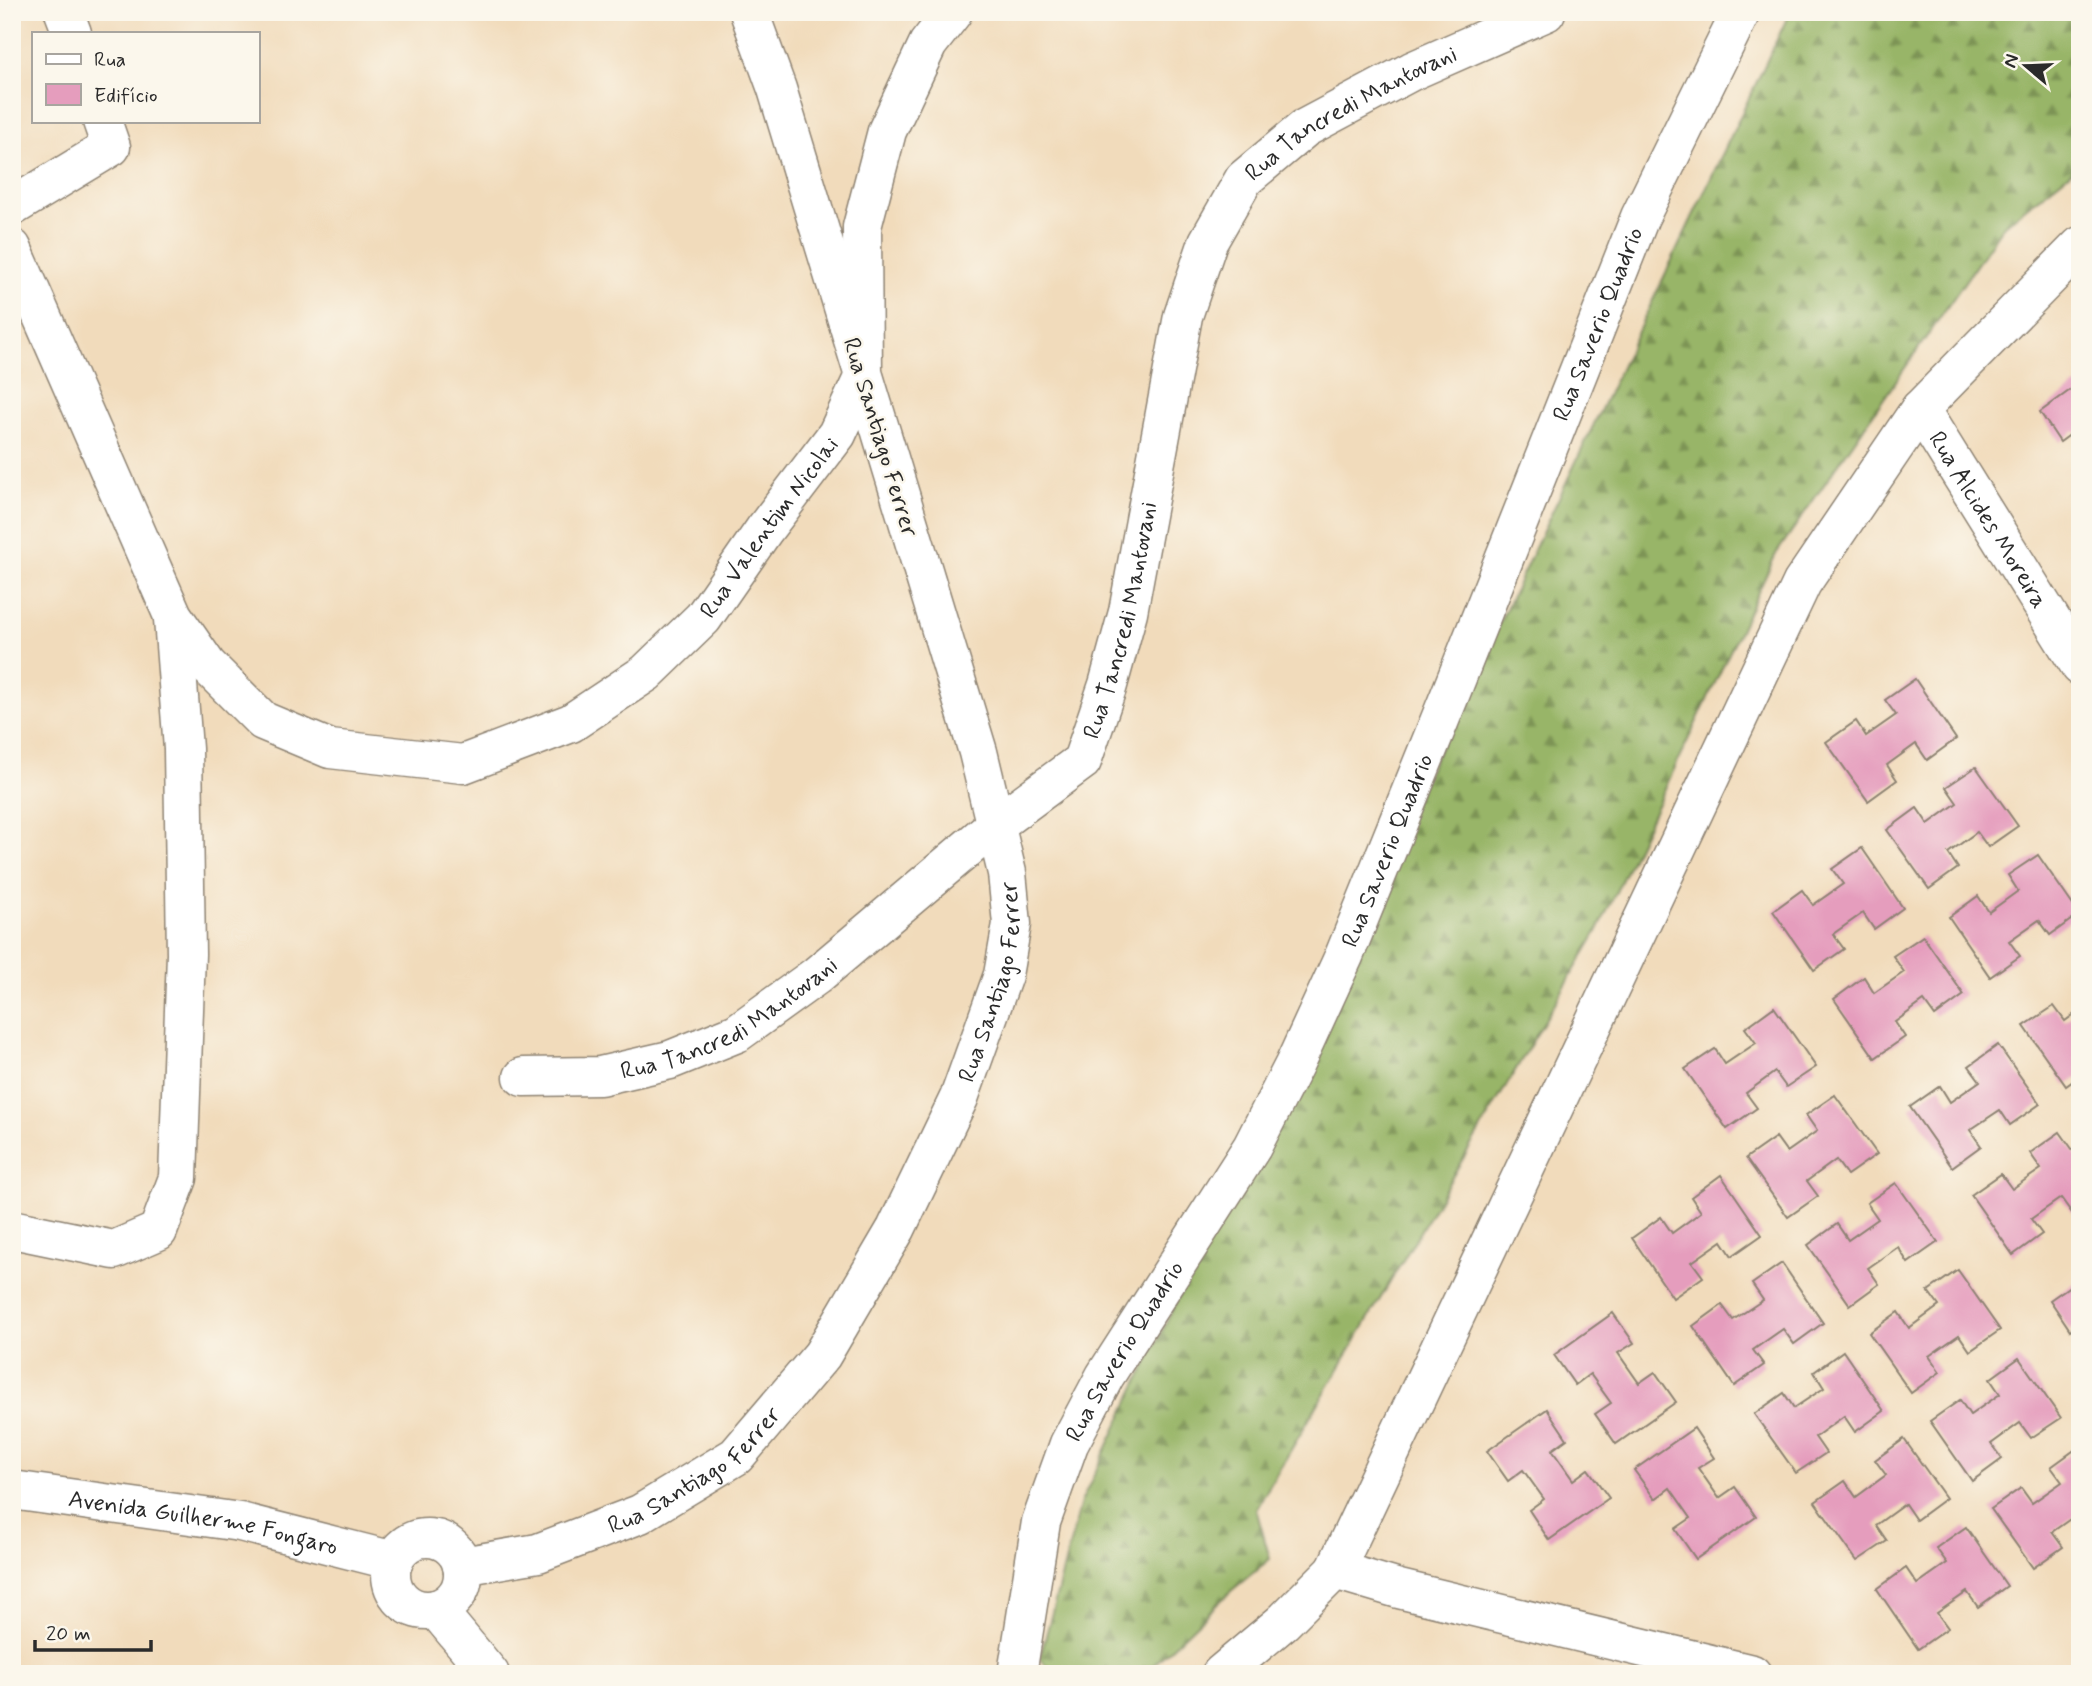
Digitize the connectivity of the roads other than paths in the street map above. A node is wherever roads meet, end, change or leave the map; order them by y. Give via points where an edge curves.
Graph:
1 (64, 12) edge
2 (749, 12) edge
3 (953, 12) edge
4 (1546, 12) edge
5 (1741, 12) edge
6 (72, 32) edge
7 (102, 122) edge
8 (12, 207) edge
9 (2080, 246) edge
10 (12, 248) edge
11 (863, 378) junction
12 (1920, 409) junction
13 (173, 617) junction
14 (2080, 666) edge
15 (995, 825) junction
16 (523, 1077) dead end
17 (12, 1229) edge
18 (12, 1490) edge
19 (394, 1561) junction
20 (462, 1566) junction
21 (1335, 1570) junction
22 (436, 1609) junction
23 (490, 1674) edge
24 (1017, 1674) edge
25 (1222, 1674) edge
26 (1752, 1674) edge

1 - 6 street
2 - 11 street, Rua Santiago Ferrer via 777,89
3 - 11 street, Rua Valentim Nicolai via 928,44 887,131 862,227
4 - 15 street, Rua Tancredi Mantovani via 1412,71 1305,128 1244,179 1208,243 1184,316 1128,612 1082,761
5 - 24 street, Rua Saverio Quadrio via 1640,217 1450,695 1294,1066 1252,1146 1105,1376 1069,1444 1041,1522
7 - 8 street via 111,147
9 - 12 street
10 - 13 street
11 - 13 street, Rua Valentim Nicolai via 837,435 703,618 665,655 571,723 463,764 330,749 263,721 207,665
11 - 15 street, Rua Santiago Ferrer via 978,751
12 - 14 street, Rua Alcides Moreira
12 - 21 street via 1802,583
13 - 17 street via 183,749 186,954 178,1178 158,1231 114,1250
15 - 16 street, Rua Tancredi Mantovani via 816,976 737,1033 670,1060 600,1076
15 - 20 street, Rua Santiago Ferrer via 1007,873 1012,925 1003,975 959,1098 896,1228 822,1355 736,1456 640,1514 538,1553
18 - 19 street, Avenida Guilherme Fongaro via 240,1522
19 - 20 street via 403,1548 425,1538 448,1545
19 - 22 street via 391,1570 396,1593 414,1608
20 - 22 street via 459,1590
21 - 25 street
21 - 26 street
22 - 23 street

